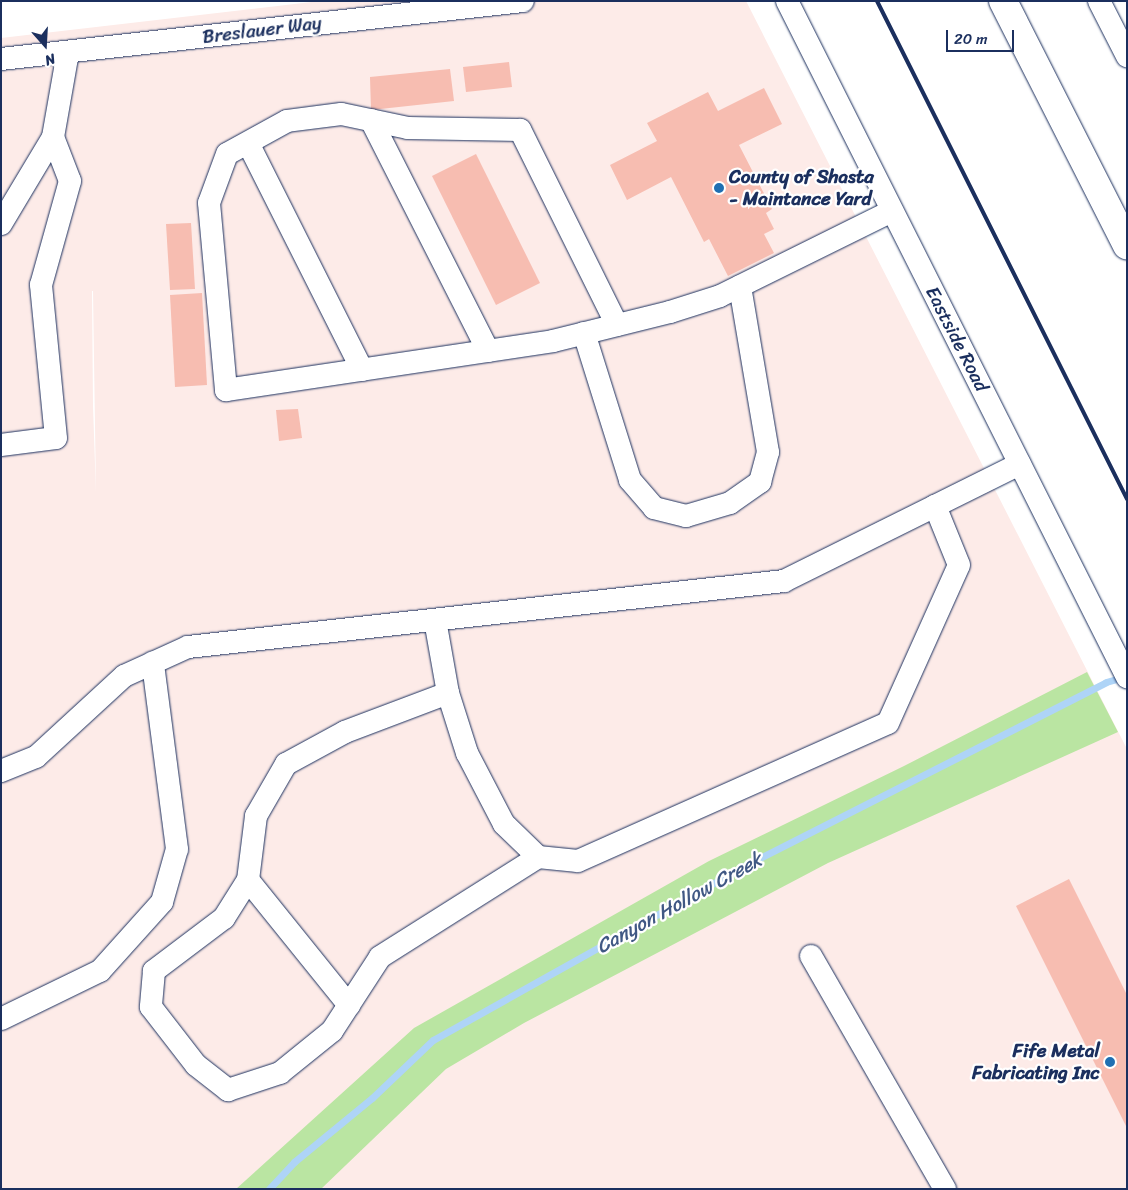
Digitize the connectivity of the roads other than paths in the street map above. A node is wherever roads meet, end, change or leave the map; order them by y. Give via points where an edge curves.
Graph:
1 (523, 1) edge
2 (787, 1) edge
3 (1003, 1) edge
4 (1099, 1) edge
5 (68, 52) junction
6 (1127, 56) edge
7 (1, 59) edge
8 (371, 120) junction
9 (53, 138) junction
10 (248, 142) junction
11 (892, 210) junction
12 (1, 224) edge
13 (1127, 246) edge
14 (740, 286) junction
15 (617, 325) junction
16 (584, 333) junction
17 (488, 351) junction
18 (362, 370) junction
19 (1, 445) edge
20 (1020, 464) junction
21 (935, 506) junction
22 (435, 620) junction
23 (153, 663) junction
24 (1127, 677) edge
25 (448, 693) junction
26 (1, 771) edge
27 (538, 857) junction
28 (248, 880) junction
29 (812, 956) dead end
30 (349, 1005) junction
31 (1, 1019) edge
32 (945, 1189) edge

1 - 5 street, Breslauer Way
2 - 11 street, Eastside Road
3 - 13 main road
4 - 6 street
5 - 7 street, Breslauer Way
5 - 9 street
8 - 10 street via 341,114 287,120
8 - 15 street via 408,128 520,130
8 - 17 street
9 - 12 street
9 - 19 street via 70,181 41,286 56,438
10 - 18 street
10 - 18 street via 227,154 209,203 226,390
11 - 14 street
11 - 20 street, Eastside Road
14 - 15 street via 670,312
14 - 16 street via 768,452 760,482 730,503 686,516 654,508 630,480
15 - 16 street
16 - 17 street
17 - 18 street
20 - 21 street
20 - 24 street, Eastside Road
21 - 22 street via 784,581
21 - 27 street via 958,565 888,723 578,861
22 - 23 street via 188,647
22 - 25 street
23 - 26 street via 124,676 36,757
23 - 31 street via 176,849 162,902 100,971
25 - 27 street via 467,753 504,824
25 - 28 street via 345,732 286,764 256,816
27 - 30 street via 380,957
28 - 30 street
28 - 30 street via 224,918 154,972 151,1007 196,1066 228,1090 280,1073 332,1031
29 - 32 street

